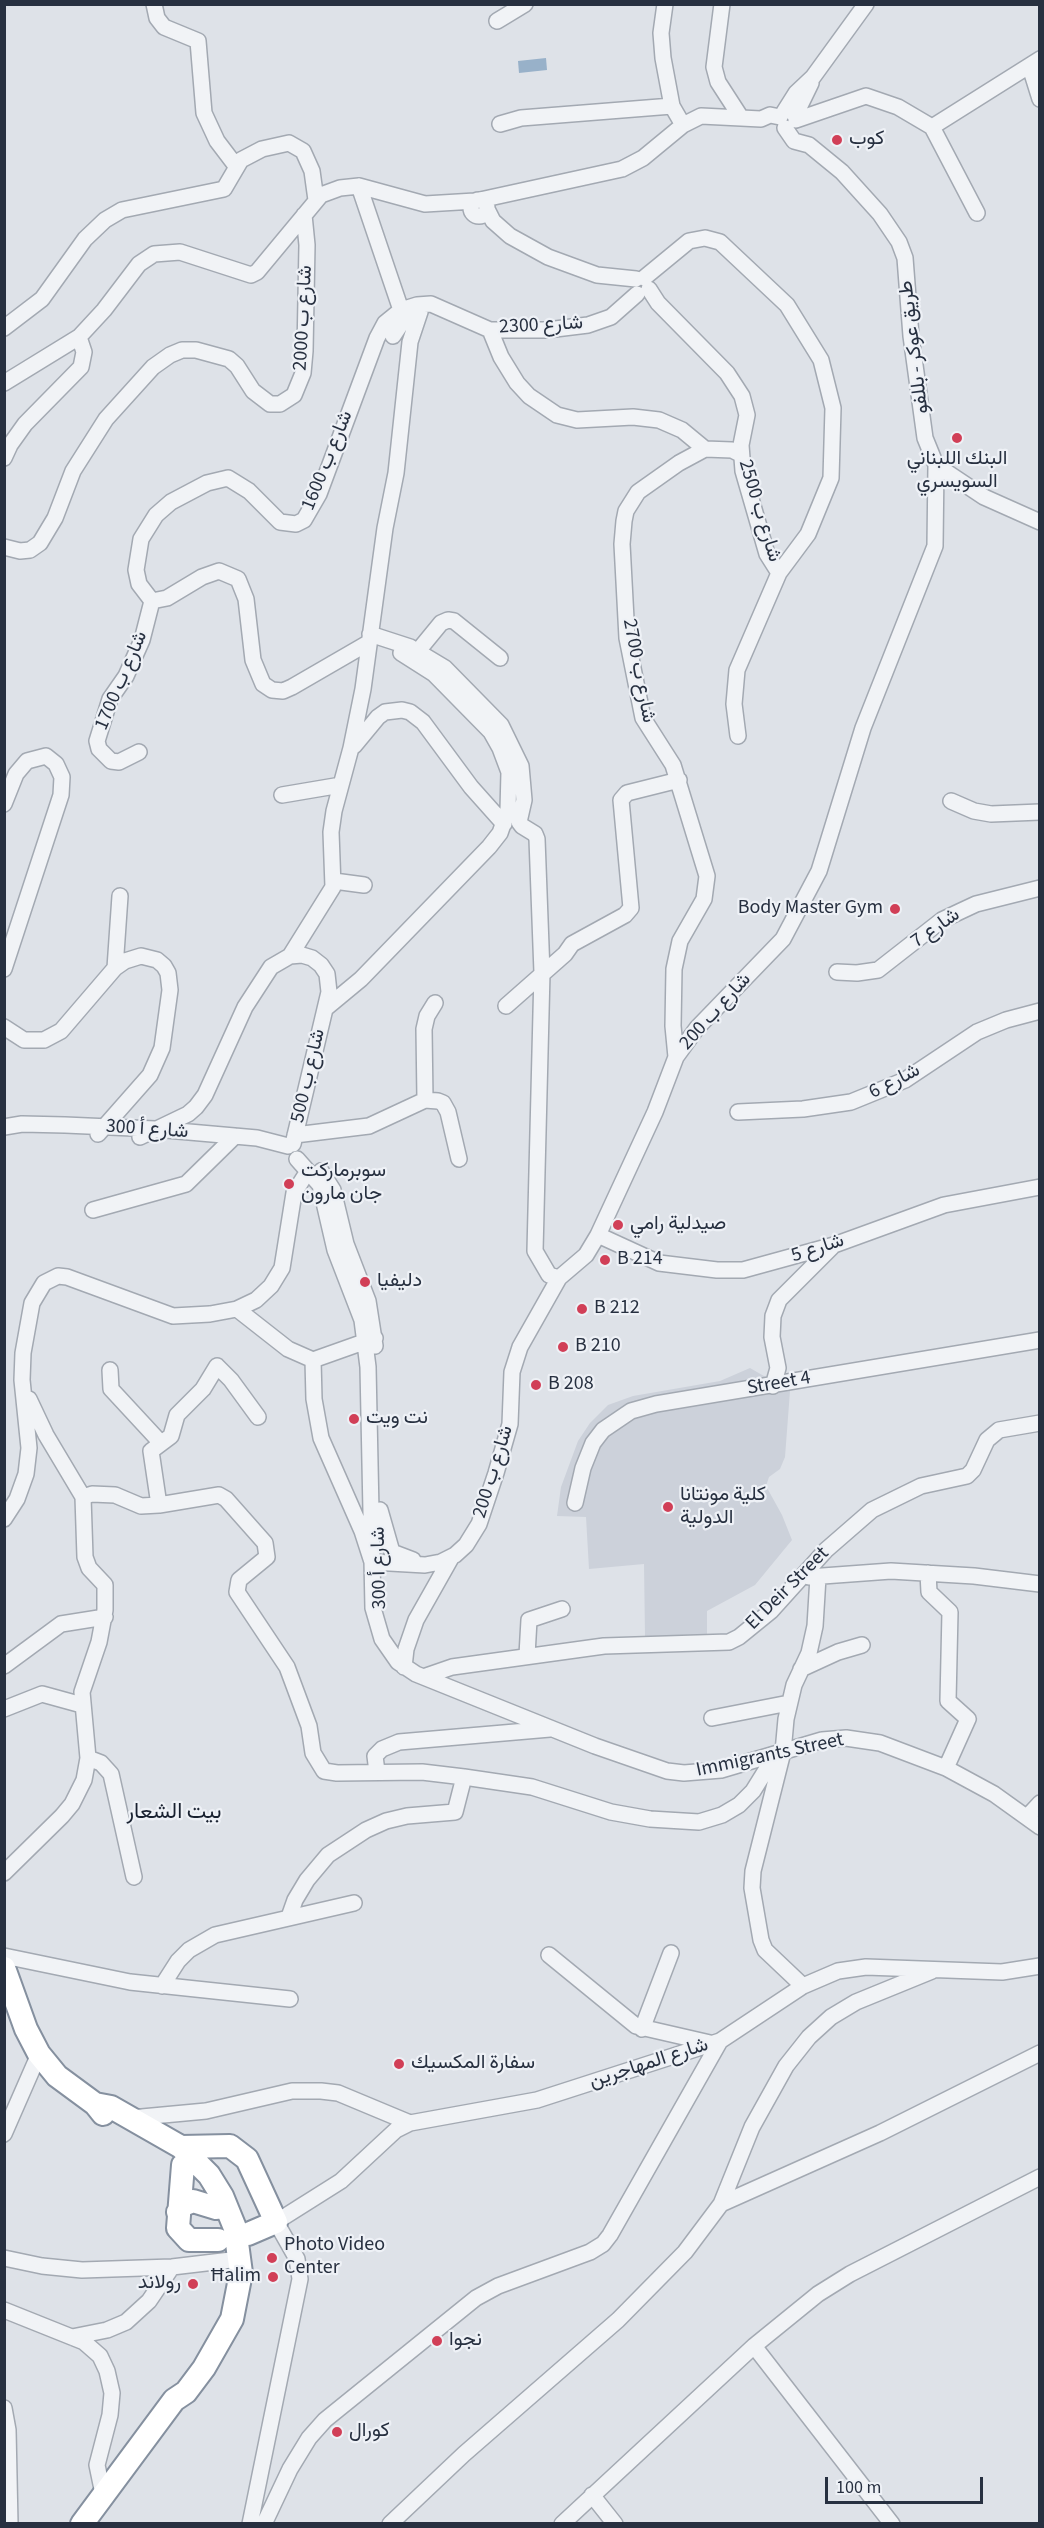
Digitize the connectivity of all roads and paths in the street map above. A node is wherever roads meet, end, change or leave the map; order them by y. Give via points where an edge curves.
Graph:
1 (154, 4) edge
2 (525, 4) edge
3 (665, 4) edge
4 (722, 4) edge
5 (866, 4) edge
6 (496, 21) dead end
7 (1035, 63) edge
8 (1040, 99) edge
9 (672, 106) junction
10 (740, 117) junction
11 (788, 120) junction
12 (500, 124) dead end
13 (683, 125) junction
14 (932, 127) junction
15 (236, 166) junction
16 (359, 186) junction
17 (316, 200) junction
18 (479, 208) junction
19 (977, 213) dead end
20 (304, 215) junction
21 (639, 284) junction
22 (401, 310) junction
23 (420, 312) junction
24 (457, 315) junction
25 (4, 328) edge
26 (490, 330) junction
27 (79, 337) junction
28 (385, 337) junction
29 (409, 357) junction
30 (4, 383) edge
31 (705, 449) junction
32 (740, 454) junction
33 (4, 458) edge
34 (936, 465) junction
35 (1040, 522) edge
36 (4, 547) edge
37 (778, 573) junction
38 (152, 601) junction
39 (369, 638) junction
40 (418, 651) junction
41 (500, 658) dead end
42 (437, 669) junction
43 (738, 736) dead end
44 (351, 748) junction
45 (139, 752) dead end
46 (679, 780) junction
47 (340, 785) junction
48 (282, 795) dead end
49 (951, 801) dead end
50 (4, 804) edge
51 (1040, 812) edge
52 (504, 824) junction
53 (334, 881) junction
54 (364, 885) dead end
55 (1040, 888) edge
56 (120, 896) dead end
57 (290, 956) junction
58 (115, 968) junction
59 (4, 969) edge
60 (837, 972) dead end
61 (542, 973) junction
62 (435, 1003) dead end
63 (506, 1006) dead end
64 (326, 1008) junction
65 (1040, 1011) edge
66 (4, 1027) edge
67 (676, 1057) junction
68 (425, 1100) junction
69 (738, 1112) dead end
70 (4, 1127) edge
71 (154, 1130) junction
72 (101, 1131) junction
73 (140, 1137) junction
74 (4, 1139) edge
75 (231, 1140) junction
76 (293, 1149) junction
77 (459, 1159) dead end
78 (308, 1171) junction
79 (1040, 1187) edge
80 (331, 1203) junction
81 (93, 1210) dead end
82 (598, 1235) junction
83 (834, 1245) junction
84 (559, 1278) junction
85 (237, 1309) junction
86 (370, 1339) junction
87 (1040, 1340) edge
88 (313, 1360) junction
89 (778, 1368) junction
90 (110, 1370) dead end
91 (22, 1380) junction
92 (790, 1382) junction
93 (773, 1386) junction
94 (258, 1417) dead end
95 (1040, 1423) edge
96 (161, 1443) junction
97 (83, 1497) junction
98 (575, 1503) dead end
99 (159, 1505) junction
100 (380, 1510) junction
101 (4, 1519) edge
102 (451, 1558) junction
103 (377, 1563) junction
104 (433, 1564) junction
105 (928, 1573) junction
106 (818, 1576) junction
107 (800, 1578) junction
108 (1040, 1584) edge
109 (562, 1609) dead end
110 (105, 1617) junction
111 (379, 1625) joint
112 (862, 1645) dead end
113 (527, 1655) junction
114 (4, 1666) edge
115 (404, 1667) junction
116 (801, 1670) junction
117 (426, 1676) junction
118 (789, 1703) junction
119 (82, 1705) junction
120 (4, 1709) edge
121 (712, 1718) dead end
122 (553, 1729) junction
123 (779, 1753) junction
124 (88, 1758) junction
125 (945, 1768) junction
126 (377, 1772) junction
127 (464, 1777) junction
128 (1040, 1803) edge
129 (1027, 1816) junction
130 (1040, 1827) edge
131 (4, 1873) edge
132 (135, 1877) dead end
133 (354, 1903) dead end
134 (289, 1917) junction
135 (671, 1953) dead end
136 (549, 1955) dead end
137 (4, 1956) edge
138 (1040, 1966) edge
139 (4, 1968) edge
140 (939, 1968) junction
141 (162, 1986) junction
142 (803, 1986) junction
143 (290, 1999) dead end
144 (642, 2029) junction
145 (716, 2042) junction
146 (1040, 2053) edge
147 (39, 2054) junction
148 (95, 2104) junction
149 (130, 2118) junction
150 (410, 2123) junction
151 (4, 2134) edge
152 (226, 2146) junction
153 (182, 2156) junction
154 (1040, 2177) edge
155 (214, 2182) junction
156 (721, 2204) junction
157 (216, 2208) junction
158 (178, 2212) junction
159 (276, 2222) junction
160 (248, 2234) dead end
161 (218, 2240) dead end
162 (4, 2258) edge
163 (231, 2260) junction
164 (172, 2266) junction
165 (4, 2310) edge
166 (72, 2337) junction
167 (754, 2346) junction
168 (174, 2400) junction
169 (4, 2408) edge
170 (103, 2494) junction
171 (592, 2495) junction
172 (10, 2523) edge
173 (82, 2523) edge
174 (251, 2523) edge
175 (264, 2523) edge
176 (390, 2523) edge
177 (562, 2523) edge
178 (615, 2523) edge
179 (892, 2523) edge

1 - 15 street via 164,27 198,41 204,113 217,141
2 - 6 street
3 - 9 street via 661,44
4 - 10 street via 714,67 718,82
5 - 11 street via 813,77
7 - 8 street
7 - 14 street
9 - 12 street via 521,118
9 - 13 street
10 - 11 street
10 - 13 street via 701,116
11 - 14 street via 866,96 898,107
11 - 34 street, طريق عوكر - بللفو via 804,133 809,145 862,192 899,242 905,258 925,438
13 - 18 street via 643,158 622,169 517,192
14 - 19 street
15 - 17 street via 262,149 283,143 297,146 312,171
15 - 25 street via 224,189 128,208 105,220 85,239 42,299
16 - 17 street via 340,188
16 - 18 street via 425,204
16 - 22 street
17 - 20 street
18 - 21 street via 519,242 548,257
20 - 27 street via 258,272 251,275 180,252 154,254 139,264
20 - 36 street, شارع ب 2000 via 305,351 303,373 294,395 280,404 270,404 253,391 229,359 196,350 170,355 153,367 106,418 73,471 55,518 40,543 30,550
21 - 26 street, شارع 2300 via 624,308 600,321 572,328
21 - 32 street, شارع ب 2500 via 727,373 742,396 747,415
21 - 37 street, شارع ب 2500 via 689,241 705,238 720,242 787,304 821,360 833,408 831,478 808,534
22 - 24 street via 431,304
22 - 28 street, شارع ب 1600 via 385,323
23 - 24 street
23 - 28 street
23 - 29 street via 412,332
24 - 26 street, شارع 2300
26 - 31 street via 517,383 557,415 577,420 659,420 682,430
27 - 30 street
27 - 33 street via 84,352 81,367 25,424
28 - 29 street via 404,344
28 - 38 street, شارع ب 1600 via 319,494 304,520 296,524 280,522 249,491 228,478 187,491 156,515 141,539 136,570 139,584
29 - 39 street via 396,473
31 - 32 street
31 - 46 street, شارع ب 2700 via 649,482 631,502 622,544 627,639 641,709 647,727
32 - 37 street, شارع ب 2500 via 765,546
34 - 35 street via 984,497
34 - 67 street, شارع ب 200 via 935,546 863,728 819,871 783,939 697,1028
37 - 43 street, شارع ب 2500 via 737,670 734,704
38 - 39 street via 167,598 202,576 219,571 238,579 246,599 253,660 263,684 272,690 292,687
38 - 45 street, شارع ب 1700 via 142,640 126,676 110,699 97,741 111,761 118,762
39 - 40 street
39 - 42 street
39 - 44 street
40 - 41 street via 441,622 447,620 454,621
40 - 42 street
42 - 52 street via 491,732 504,755 510,789
42 - 61 street via 501,725 521,766 524,800 519,822 537,839
44 - 47 street
44 - 52 street via 378,717 394,710 410,712 423,722
46 - 61 street via 623,795 631,908 572,944
46 - 67 street, شارع ب 2700 via 707,883 704,899 680,941 675,962
47 - 48 street
47 - 53 street via 331,832
49 - 51 street via 991,814
50 - 59 street via 16,774 27,761 46,756 56,764 62,777 61,795
52 - 64 street via 489,848 361,979
53 - 54 street
53 - 57 street
55 - 60 street, شارع 7 via 961,911 879,970
56 - 58 street
57 - 64 street, شارع ب 500 via 312,958 321,965 329,984
57 - 71 street via 271,967 245,1007 205,1095 188,1114
58 - 66 street via 53,1036 24,1040
58 - 72 street via 133,957 149,957 164,966 170,990 166,1035 157,1061 150,1075
61 - 63 street
61 - 84 street via 534,1238 542,1267
62 - 68 street via 424,1029
64 - 76 street, شارع ب 500
65 - 69 street, شارع 6 via 977,1032 905,1080 851,1102
67 - 82 street, شارع ب 200
68 - 76 street via 369,1126
68 - 77 street via 438,1101 446,1107
70 - 72 street, شارع أ 300 via 36,1124
71 - 72 street, شارع أ 300
71 - 73 street
71 - 75 street, شارع أ 300
72 - 73 street, شارع أ 300
72 - 74 street, شارع أ 300 via 37,1132
73 - 75 street, شارع أ 300
75 - 76 street, شارع أ 300
75 - 81 street via 186,1184
76 - 78 street, شارع أ 300
76 - 80 street, شارع أ 300 via 324,1174
78 - 80 street, شارع أ 300
78 - 85 street via 294,1193 282,1268 256,1300
79 - 83 street, شارع 5 via 944,1205
80 - 86 street, شارع أ 300 via 335,1250 351,1274
82 - 83 street, شارع 5 via 645,1259 717,1270 772,1264
82 - 84 street, شارع ب 200 via 586,1255
83 - 89 street via 778,1300 772,1337
84 - 102 street, شارع ب 200 via 516,1357 510,1424 479,1524 466,1545
85 - 88 street via 288,1349
85 - 91 street via 173,1316 58,1276 44,1283 32,1303
86 - 88 street
86 - 100 street, شارع أ 300
86 - 103 street, شارع أ 300
87 - 92 street, Street 4
88 - 103 street via 317,1421 324,1449
89 - 92 street
89 - 93 street
90 - 96 street via 111,1389
91 - 97 street via 46,1435
91 - 101 street via 28,1461 23,1486
92 - 93 street, Street 4
93 - 98 street, Street 4 via 656,1404 616,1418 593,1443
94 - 96 street via 217,1366 177,1415 174,1432
95 - 107 street, El Deir Street via 999,1430 987,1440 967,1476 921,1486 872,1510
96 - 99 street via 151,1453
97 - 99 street via 115,1495 141,1506
97 - 110 street via 85,1557 89,1568 105,1585
99 - 126 street via 219,1495 261,1536 268,1556 239,1580 237,1592 287,1667 319,1765 324,1771 337,1773
100 - 103 street, شارع أ 300
100 - 104 street via 392,1552
102 - 104 street, شارع ب 200
102 - 115 street via 416,1620
103 - 104 street, شارع ب 200
103 - 111 street, شارع أ 300 via 373,1608
105 - 106 street via 891,1571
105 - 108 street
105 - 125 street via 929,1593 950,1612 948,1701 967,1716 968,1722
106 - 107 street
106 - 116 street via 815,1626
107 - 113 street, El Deir Street via 771,1611 729,1642 627,1643
109 - 113 street via 529,1620
110 - 114 street via 61,1624
110 - 119 street via 83,1686
111 - 115 street, Immigrants Street via 386,1646
112 - 116 street
113 - 117 street, El Deir Street via 452,1667
115 - 117 street, Immigrants Street
116 - 118 street
117 - 122 street, Immigrants Street
118 - 121 street
118 - 123 street
119 - 120 street via 42,1694
119 - 124 street
122 - 123 street, Immigrants Street via 640,1762 684,1773 721,1770
122 - 126 street via 399,1742 375,1756
123 - 125 street, Immigrants Street via 822,1740 862,1739 903,1750
123 - 127 street via 753,1791 738,1805 699,1822 611,1812 532,1787
123 - 142 street via 752,1888 765,1950
124 - 131 street via 86,1773 72,1804
124 - 132 street via 101,1763 111,1774
125 - 129 street, Immigrants Street
126 - 127 street
127 - 134 street via 455,1812 386,1821 328,1855 307,1880
128 - 129 street
129 - 130 street, Immigrants Street
133 - 134 street
134 - 141 street via 201,1941 178,1960
135 - 144 street
136 - 144 street
137 - 141 street via 92,1976
138 - 140 street, شارع المهاجرين via 1002,1971
139 - 147 highway
140 - 142 street, شارع المهاجرين via 866,1967 838,1971
140 - 156 street via 856,2002 809,2037 786,2066 753,2127
141 - 143 street
142 - 145 street, شارع المهاجرين
144 - 145 street
145 - 150 street, شارع المهاجرين via 537,2100
145 - 175 street via 603,2244 476,2298 325,2420 290,2469
146 - 156 street via 880,2133
147 - 148 highway via 57,2076
147 - 151 street
148 - 149 highway
148 - 153 highway via 108,2118
149 - 150 street via 206,2111 292,2091 314,2091 338,2093
149 - 153 highway
150 - 159 street, شارع المهاجرين via 387,2137 329,2190
152 - 153 highway
152 - 155 highway via 213,2168
152 - 159 highway via 251,2164
153 - 155 highway
153 - 157 highway
153 - 158 highway
154 - 167 street via 850,2274 818,2294
155 - 168 highway via 227,2205 238,2243 241,2273 237,2302 226,2331 204,2368 186,2392
156 - 176 street via 685,2252 635,2303
157 - 158 highway via 193,2201
157 - 163 highway
158 - 161 highway via 177,2226 185,2238 195,2242
159 - 160 highway
159 - 174 street via 297,2259 300,2279
162 - 164 street via 62,2269
163 - 164 street
163 - 168 highway via 231,2282 216,2328 177,2386
164 - 166 street via 149,2301 126,2322
165 - 166 street
166 - 170 street via 96,2352 111,2383 110,2415 97,2465
167 - 171 street
167 - 179 street
168 - 170 highway
169 - 172 street
170 - 173 highway
171 - 177 street
171 - 178 street

